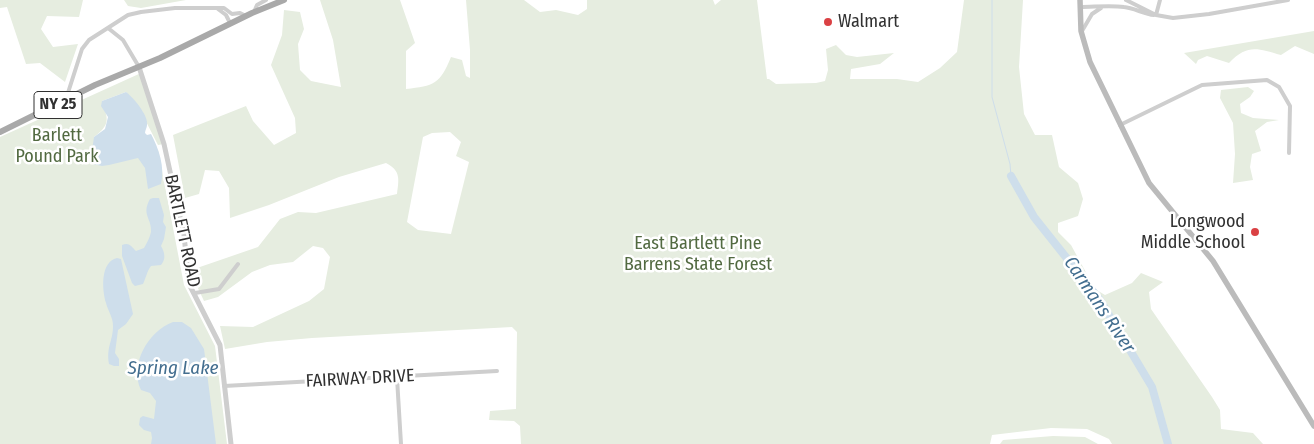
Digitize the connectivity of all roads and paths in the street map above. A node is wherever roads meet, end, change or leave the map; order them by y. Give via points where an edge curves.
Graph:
1 (266, 0) edge
2 (282, 0) edge
3 (1080, 0) edge
4 (1126, 0) edge
5 (1160, 0) edge
6 (1252, 0) edge
7 (1288, 0) edge
8 (1253, 6) junction
9 (1080, 7) junction
10 (1102, 7) junction
11 (218, 9) junction
12 (254, 12) junction
13 (1156, 15) junction
14 (246, 16) junction
15 (230, 23) junction
16 (108, 28) junction
17 (1082, 33) junction
18 (139, 67) junction
19 (65, 101) junction
20 (1120, 125) junction
21 (0, 132) edge
22 (1289, 153) dead end
23 (238, 264) dead end
24 (195, 293) junction
25 (497, 372) dead end
26 (397, 378) junction
27 (224, 386) junction
28 (1314, 426) edge
29 (231, 444) edge
30 (402, 444) edge

1 - 12 street via 257,5
2 - 12 main road, NY 25
3 - 9 main road
4 - 13 street
5 - 13 street
6 - 8 street
7 - 8 street
8 - 13 street via 1186,17
9 - 10 street
9 - 17 main road
10 - 13 street via 1128,7
10 - 17 street via 1092,14
11 - 14 street
11 - 15 street
11 - 16 street via 175,8 141,12 128,15
12 - 14 main road, NY 25
14 - 15 main road, NY 25
15 - 18 main road, NY 25
16 - 18 street, BARTLETT ROAD via 123,40
16 - 19 street via 82,48
17 - 20 main road via 1090,62
18 - 19 main road, NY 25
18 - 24 street, BARTLETT ROAD via 164,144 184,235 189,284
19 - 21 main road, NY 25
20 - 22 street via 1202,85 1268,80 1279,87 1290,106
20 - 28 main road via 1149,182 1217,268
23 - 24 street via 219,290
24 - 27 street, BARTLETT ROAD via 220,345
25 - 26 street, FAIRWAY DRIVE
26 - 27 street, FAIRWAY DRIVE
26 - 30 street
27 - 29 street, BARTLETT ROAD

